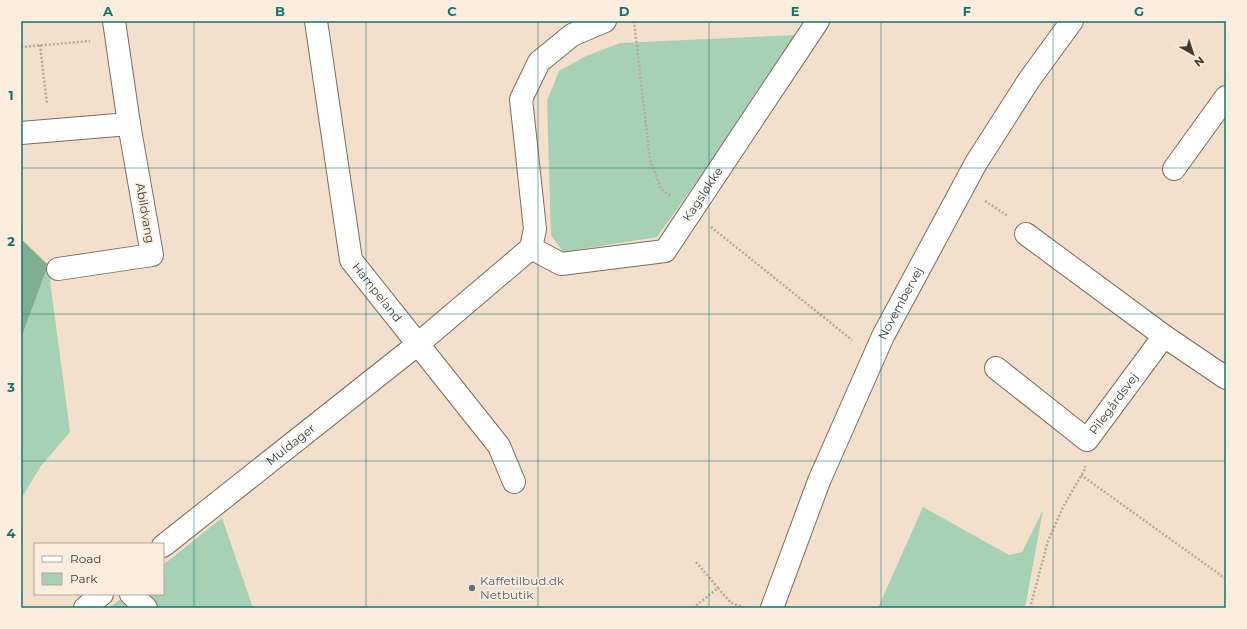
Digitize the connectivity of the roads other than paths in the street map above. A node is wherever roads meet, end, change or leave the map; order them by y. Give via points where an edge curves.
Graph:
1 (316, 21) edge
2 (605, 21) edge
3 (818, 21) edge
4 (1072, 21) edge
5 (115, 30) edge
6 (1226, 97) edge
7 (129, 124) junction
8 (21, 133) edge
9 (1174, 169) dead end
10 (1026, 234) road end
11 (531, 248) junction
12 (58, 269) dead end
13 (1164, 336) junction
14 (418, 344) junction
15 (996, 368) dead end
16 (1226, 378) edge
17 (514, 482) dead end
18 (164, 545) edge
19 (101, 595) edge
20 (132, 595) edge
21 (85, 608) edge
22 (146, 608) edge
23 (772, 608) edge

1 - 14 street, Hampeland via 351,260
2 - 11 street via 572,35 539,62 521,99 535,229
3 - 11 street, Kagsløkke via 665,251 561,264
4 - 23 street, Novembervej via 1029,80 976,163 883,336 819,481
5 - 7 street, Abildvang
6 - 9 street
7 - 8 street
7 - 12 street, Abildvang via 152,255
10 - 13 street
11 - 14 street
13 - 15 street, Pilegårdsvej via 1087,440
13 - 16 street
14 - 17 street, Hampeland via 499,446
14 - 18 street, Muldager
19 - 21 street
20 - 22 street

